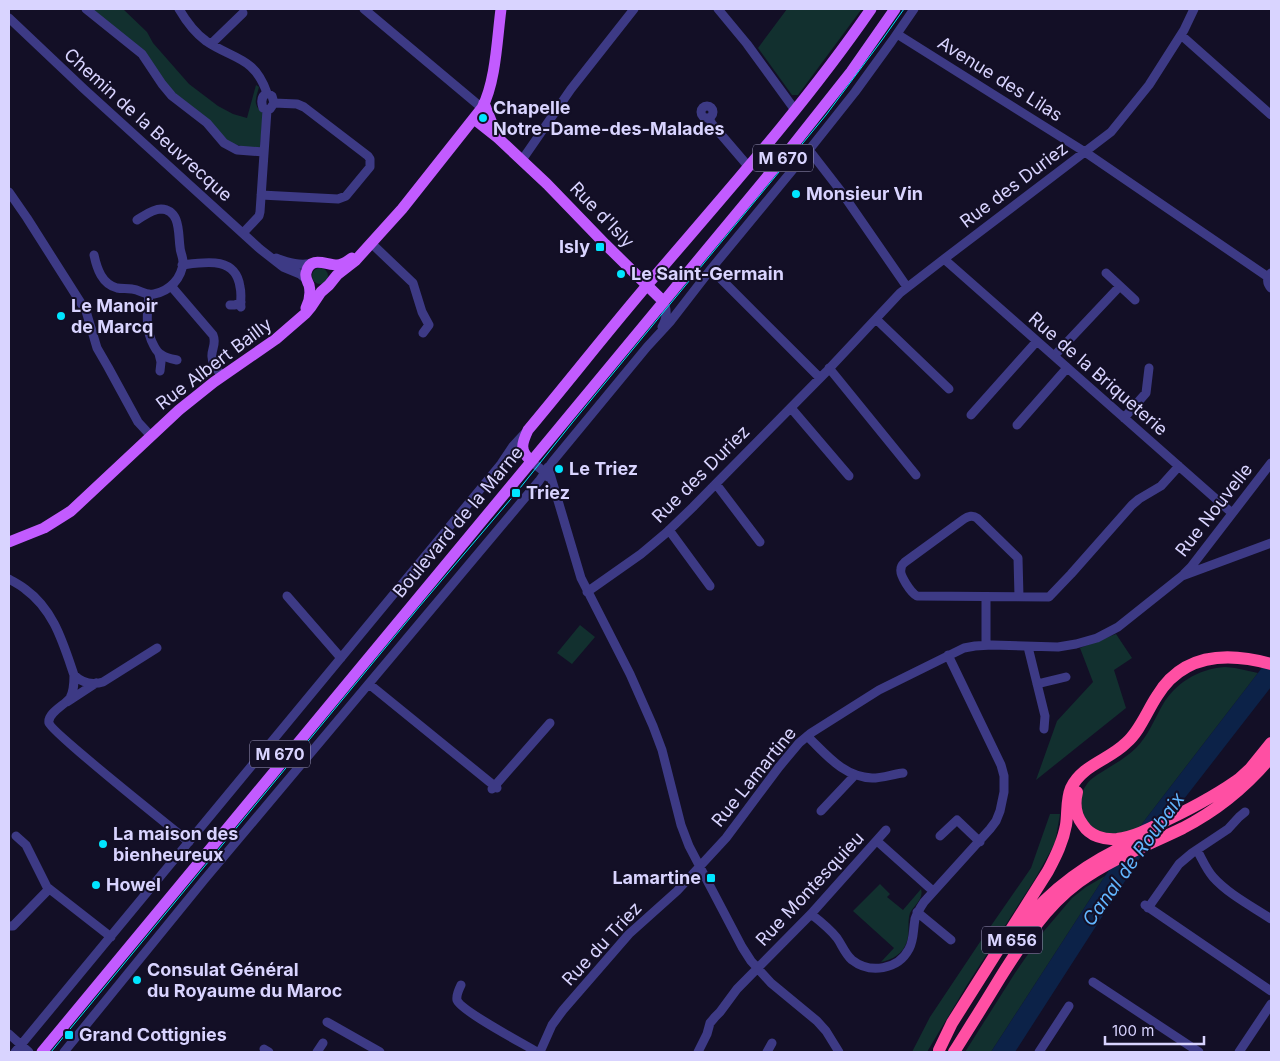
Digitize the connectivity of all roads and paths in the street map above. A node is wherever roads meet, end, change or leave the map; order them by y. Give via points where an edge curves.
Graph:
1 (86, 9) edge
2 (179, 9) edge
3 (364, 9) edge
4 (501, 9) edge
5 (634, 9) edge
6 (718, 9) edge
7 (888, 9) edge
8 (895, 9) edge
9 (914, 9) edge
10 (1194, 9) edge
11 (869, 10) edge
12 (243, 12) dead end
13 (9, 18) edge
14 (897, 34) junction
15 (1181, 35) junction
16 (211, 44) junction
17 (267, 93) junction
18 (274, 103) junction
19 (483, 106) junction
20 (267, 110) junction
21 (794, 110) junction
22 (1271, 115) edge
23 (709, 118) dead end
24 (474, 119) junction
25 (498, 138) junction
26 (809, 150) junction
27 (264, 152) junction
28 (1085, 152) junction
29 (522, 160) junction
30 (748, 166) junction
31 (9, 192) edge
32 (261, 195) junction
33 (136, 220) dead end
34 (243, 233) junction
35 (371, 243) junction
36 (268, 254) junction
37 (94, 255) dead end
38 (944, 259) junction
39 (319, 263) junction
40 (182, 265) junction
41 (711, 269) junction
42 (1106, 273) dead end
43 (1270, 275) edge
44 (307, 281) junction
45 (329, 285) junction
46 (171, 286) junction
47 (1120, 286) junction
48 (908, 287) junction
49 (1271, 288) edge
50 (149, 294) junction
51 (656, 294) junction
52 (1135, 300) dead end
53 (230, 305) dead end
54 (298, 319) junction
55 (876, 319) junction
56 (423, 333) dead end
57 (1037, 342) junction
58 (647, 347) junction
59 (159, 354) junction
60 (1054, 356) junction
61 (178, 360) dead end
62 (829, 368) junction
63 (1068, 368) junction
64 (1148, 368) dead end
65 (160, 371) dead end
66 (222, 376) junction
67 (820, 378) junction
68 (949, 389) dead end
69 (791, 408) junction
70 (971, 415) dead end
71 (1124, 418) junction
72 (1018, 424) dead end
73 (528, 430) junction
74 (151, 436) junction
75 (529, 459) junction
76 (1271, 464) edge
77 (1179, 466) junction
78 (547, 470) junction
79 (916, 475) dead end
80 (849, 476) dead end
81 (716, 484) junction
82 (1232, 513) junction
83 (669, 530) junction
84 (9, 542) edge
85 (760, 542) dead end
86 (1271, 543) edge
87 (1182, 576) junction
88 (9, 579) edge
89 (710, 586) dead end
90 (587, 592) junction
91 (287, 596) dead end
92 (986, 597) junction
93 (1019, 597) junction
94 (986, 646) junction
95 (1028, 647) junction
96 (157, 648) dead end
97 (948, 655) junction
98 (341, 658) junction
99 (1244, 661) junction
100 (1271, 664) edge
101 (1271, 670) edge
102 (74, 675) junction
103 (1066, 677) dead end
104 (96, 683) junction
105 (369, 684) junction
106 (1037, 684) junction
107 (65, 703) junction
108 (550, 723) dead end
109 (1044, 729) dead end
110 (807, 736) junction
111 (1271, 743) edge
112 (1271, 757) edge
113 (1271, 770) edge
114 (903, 773) dead end
115 (855, 775) junction
116 (1243, 776) junction
117 (821, 811) dead end
118 (1246, 812) dead end
119 (1195, 824) junction
120 (886, 830) dead end
121 (16, 836) dead end
122 (940, 836) dead end
123 (877, 841) junction
124 (189, 842) junction
125 (980, 842) junction
126 (1196, 850) junction
127 (1115, 855) junction
128 (699, 867) junction
129 (49, 889) junction
130 (934, 891) junction
131 (917, 912) junction
132 (811, 914) junction
133 (1271, 919) edge
134 (9, 926) edge
135 (111, 937) junction
136 (951, 940) dead end
137 (757, 968) junction
138 (1093, 982) dead end
139 (461, 985) dead end
140 (1271, 991) edge
141 (1271, 1004) edge
142 (1070, 1006) dead end
143 (327, 1022) dead end
144 (9, 1034) edge
145 (323, 1043) dead end
146 (21, 1045) junction
147 (939, 1051) edge
148 (15, 1052) edge
149 (29, 1052) edge
150 (34, 1052) edge
151 (42, 1052) edge
152 (64, 1052) edge
153 (317, 1052) edge
154 (380, 1052) edge
155 (538, 1052) edge
156 (698, 1052) edge
157 (839, 1052) edge
158 (954, 1052) edge
159 (1039, 1052) edge
160 (1199, 1052) edge
161 (1238, 1052) edge

1 - 27 street via 138,50 172,96 207,123 224,143 237,150
2 - 16 street via 190,26
3 - 19 street
4 - 19 main road via 494,64
5 - 29 street via 571,89
6 - 21 street
7 - 51 main road, Boulevard de la Marne / M 670 via 825,96 669,286
8 - 51 main road, Boulevard de la Marne / M 670 via 851,72 780,162
9 - 14 street, Boulevard de la Marne
10 - 15 street, Rue des Duriez
11 - 21 main road, Boulevard de la Marne
12 - 16 street
13 - 34 street, Chemin de la Beuvrecque
14 - 26 street, Boulevard de la Marne
14 - 28 street, Avenue des Lilas
15 - 22 street
15 - 28 street, Rue des Duriez via 1135,104 1110,132
16 - 17 street via 252,67
17 - 18 street
17 - 20 street via 262,98 263,108
18 - 20 street
18 - 32 street via 304,107 368,156 370,167 346,196 338,200
19 - 24 main road
19 - 25 main road, Rue d'Isly
20 - 27 street
21 - 30 main road, Boulevard de la Marne
23 - 30 street
24 - 25 main road, Rue d'Isly
24 - 35 main road
25 - 29 main road, Rue d'Isly
26 - 41 street, Boulevard de la Marne
26 - 48 street
27 - 32 street
28 - 38 street, Rue des Duriez
28 - 43 street, Avenue des Lilas
29 - 51 main road, Rue d'Isly
30 - 51 main road, Boulevard de la Marne
31 - 74 street, Rue Albert Bailly via 86,311 97,348 138,422
32 - 34 street via 259,216
33 - 40 street via 156,210 171,214 178,226
34 - 36 street, Chemin de la Beuvrecque
35 - 39 main road via 341,264
35 - 45 main road
35 - 56 street via 413,283 422,312 433,327
36 - 39 street, Chemin de la Beuvrecque via 289,263
36 - 44 street, Chemin de la Beuvrecque
37 - 50 street via 100,274 108,283
38 - 48 street, Rue des Duriez
38 - 57 street, Rue de la Briqueterie
39 - 44 main road via 308,269
39 - 45 main road via 328,265 332,270
40 - 46 street
40 - 53 street via 214,262 228,267 239,281 241,304
41 - 58 street, Boulevard de la Marne
41 - 67 street
42 - 47 street
43 - 49 street via 1268,284
44 - 45 main road via 317,289
44 - 54 main road via 309,303
45 - 54 main road
46 - 50 street
46 - 66 street via 213,336 212,360
47 - 52 street
47 - 60 street
48 - 55 street, Rue des Duriez
50 - 59 street via 148,332
51 - 58 street via 666,309 665,321
51 - 73 main road, Boulevard de la Marne via 625,313
51 - 75 main road, Boulevard de la Marne / M 670
54 - 66 main road, Rue Albert Bailly via 276,339
55 - 62 street, Rue des Duriez
55 - 68 street
57 - 60 street, Rue de la Briqueterie
57 - 70 street
58 - 78 street, Boulevard de la Marne
59 - 61 street
59 - 65 street
60 - 63 street, Rue de la Briqueterie
62 - 67 street, Rue des Duriez
62 - 79 street
63 - 71 street, Rue de la Briqueterie
63 - 72 street
64 - 71 street via 1146,393
66 - 74 main road, Rue Albert Bailly
67 - 69 street, Rue des Duriez
69 - 80 street
69 - 81 street, Rue des Duriez
71 - 77 street, Rue de la Briqueterie
73 - 75 main road via 522,445
73 - 98 street, Boulevard de la Marne
74 - 84 main road, Rue Albert Bailly via 71,511 44,528
75 - 78 street
75 - 150 main road, Boulevard de la Marne / M 670
75 - 151 main road, Boulevard de la Marne / M 670
76 - 82 street, Rue Nouvelle
77 - 82 street, Rue de la Briqueterie
77 - 93 street via 1161,486 1132,505 1053,594 1049,597
78 - 90 street
78 - 105 street, Boulevard de la Marne
81 - 83 street, Rue des Duriez
81 - 85 street
82 - 87 street, Rue Nouvelle
83 - 89 street
83 - 90 street, Rue des Duriez
86 - 87 street
87 - 95 street, Rue Lamartine via 1102,636 1064,647
88 - 102 street via 33,596 52,619
90 - 128 street via 641,696 659,742 683,830
91 - 98 street
92 - 93 street
92 - 93 street via 917,596 912,594 900,572 901,567 966,517 974,516 1018,558
92 - 94 street
94 - 95 street, Rue Lamartine
94 - 97 street, Rue Lamartine via 966,648
95 - 106 street
96 - 104 street via 107,680
97 - 110 street, Rue Lamartine via 875,692
97 - 125 street via 1004,776 1000,811
98 - 124 street, Boulevard de la Marne
99 - 100 highway
99 - 101 highway
99 - 116 highway via 1210,665 1184,676 1167,691 1134,745 1083,781 1075,803 1084,828 1094,835 1119,838 1146,830 1197,805
99 - 147 highway via 1211,658 1180,671 1162,688 1127,743 1078,777 1069,793 1064,834 1056,857 952,1023
102 - 104 street
102 - 107 street via 72,692
103 - 106 street
104 - 107 street
105 - 108 street via 494,788
105 - 152 street, Boulevard de la Marne
106 - 109 street via 1045,716
107 - 124 street via 52,714 50,726
110 - 115 street via 840,768
110 - 128 street, Rue Lamartine via 788,755 732,831
111 - 116 highway, M 656
112 - 119 highway via 1240,791
113 - 119 highway via 1218,814
114 - 115 street via 871,778
115 - 117 street
116 - 127 highway, M 656 via 1210,802
118 - 126 street via 1228,829
119 - 127 highway
120 - 123 street, Rue Montesquieu
121 - 129 street via 26,845
122 - 125 street via 957,820
123 - 130 street
123 - 132 street, Rue Montesquieu
124 - 135 street, Boulevard de la Marne
125 - 130 street
126 - 133 street via 1219,884
126 - 140 street via 1176,867 1146,906
127 - 147 highway, M 656 via 1084,868 1032,914
127 - 158 highway, M 656 via 1070,889 1033,929
128 - 137 street via 742,947
128 - 155 street, Rue du Triez via 629,934 573,998 556,1019
129 - 134 street via 14,926
129 - 135 street
130 - 131 street
131 - 132 street via 912,943 906,954 896,963 879,968 862,965 851,958 834,934
131 - 136 street
132 - 137 street, Rue Montesquieu
135 - 146 street, Boulevard de la Marne
137 - 156 street, Rue Montesquieu via 713,1018
137 - 157 street via 817,1021
138 - 160 street
139 - 155 street via 457,996 460,1004
141 - 161 street
142 - 159 street
143 - 154 street
144 - 146 street
145 - 153 street
146 - 148 street, Boulevard de la Marne
146 - 149 street

